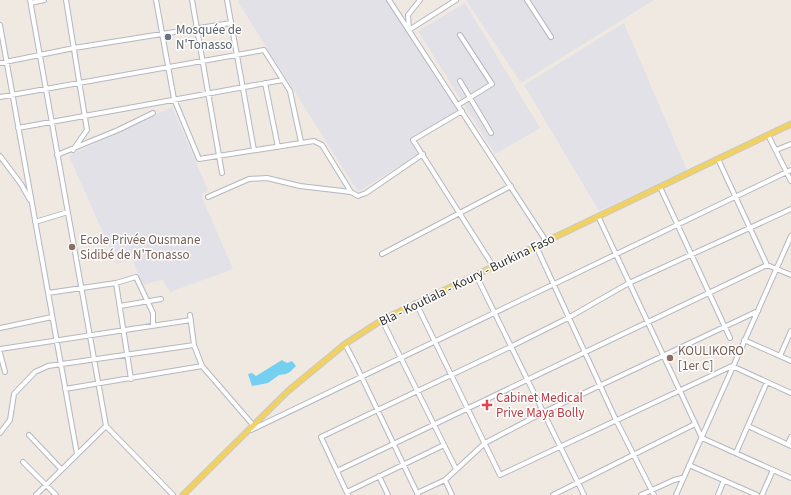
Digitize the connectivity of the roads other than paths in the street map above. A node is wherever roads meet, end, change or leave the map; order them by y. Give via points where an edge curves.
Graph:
1 (44, 0) edge
2 (66, 0) edge
3 (156, 0) edge
4 (192, 0) edge
5 (227, 0) edge
6 (389, 0) edge
7 (420, 0) edge
8 (456, 0) edge
9 (527, 0) edge
10 (30, 1) edge
11 (449, 2) edge
12 (232, 23) junction
13 (0, 26) edge
14 (197, 29) junction
15 (409, 30) junction
16 (163, 35) junction
17 (460, 35) dead end
18 (551, 37) dead end
19 (74, 48) junction
20 (40, 55) junction
21 (237, 56) junction
22 (7, 62) junction
23 (203, 62) junction
24 (0, 63) edge
25 (169, 68) junction
26 (283, 80) junction
27 (460, 81) dead end
28 (80, 83) junction
29 (265, 83) junction
30 (243, 87) junction
31 (46, 89) junction
32 (208, 93) junction
33 (12, 95) junction
34 (0, 97) edge
35 (470, 98) junction
36 (174, 99) junction
37 (458, 106) junction
38 (462, 111) junction
39 (153, 113) dead end
40 (85, 115) junction
41 (52, 123) junction
42 (791, 124) edge
43 (18, 128) junction
44 (491, 133) dead end
45 (768, 135) junction
46 (301, 142) junction
47 (791, 144) edge
48 (278, 147) junction
49 (73, 150) junction
50 (254, 150) junction
51 (776, 150) junction
52 (423, 154) junction
53 (57, 155) junction
54 (0, 156) edge
55 (219, 156) junction
56 (718, 159) junction
57 (789, 171) edge
58 (222, 173) dead end
59 (791, 181) edge
60 (511, 186) junction
61 (660, 187) junction
62 (351, 192) junction
63 (208, 196) dead end
64 (735, 197) junction
65 (32, 204) junction
66 (791, 209) edge
67 (68, 212) junction
68 (460, 213) junction
69 (598, 216) junction
70 (36, 222) junction
71 (677, 224) junction
72 (749, 228) junction
73 (791, 236) edge
74 (546, 241) junction
75 (790, 243) edge
76 (536, 246) junction
77 (382, 254) dead end
78 (616, 254) junction
79 (691, 255) junction
80 (767, 265) junction
81 (493, 266) junction
82 (775, 269) junction
83 (476, 275) junction
84 (791, 275) edge
85 (116, 283) junction
86 (629, 283) junction
87 (553, 285) junction
88 (81, 288) junction
89 (709, 292) junction
90 (48, 293) junction
91 (161, 299) dead end
92 (148, 302) junction
93 (416, 303) junction
94 (120, 306) junction
95 (758, 311) junction
96 (495, 312) junction
97 (52, 316) junction
98 (568, 318) junction
99 (382, 320) junction
100 (648, 321) junction
101 (153, 325) junction
102 (725, 327) junction
103 (0, 328) edge
104 (124, 329) junction
105 (791, 331) edge
106 (90, 336) junction
107 (730, 338) dead end
108 (57, 340) junction
109 (744, 340) junction
110 (435, 341) junction
111 (345, 344) junction
112 (194, 345) junction
113 (512, 346) junction
114 (0, 349) edge
115 (584, 352) junction
116 (0, 353) edge
117 (128, 355) junction
118 (664, 356) junction
119 (780, 356) junction
120 (401, 358) junction
121 (94, 360) junction
122 (791, 360) edge
123 (61, 364) junction
124 (202, 366) junction
125 (732, 366) junction
126 (5, 372) dead end
127 (451, 375) junction
128 (362, 377) junction
129 (131, 379) junction
130 (528, 379) junction
131 (767, 382) junction
132 (99, 384) junction
133 (601, 386) junction
134 (66, 389) junction
135 (680, 390) junction
136 (417, 391) junction
137 (791, 393) edge
138 (468, 408) junction
139 (378, 411) junction
140 (544, 412) junction
141 (616, 420) junction
142 (434, 424) junction
143 (695, 424) junction
144 (253, 425) junction
145 (106, 426) junction
146 (748, 426) junction
147 (246, 432) junction
148 (0, 433) edge
149 (29, 435) dead end
150 (791, 437) edge
151 (702, 438) junction
152 (485, 443) junction
153 (394, 444) junction
154 (444, 445) junction
155 (790, 445) edge
156 (560, 447) junction
157 (736, 453) junction
158 (77, 454) junction
159 (634, 454) junction
160 (23, 462) dead end
161 (403, 464) junction
162 (690, 465) junction
163 (61, 469) junction
164 (456, 470) junction
165 (773, 470) junction
166 (337, 471) junction
167 (379, 476) junction
168 (682, 478) junction
169 (791, 478) edge
170 (445, 480) junction
171 (724, 480) junction
172 (578, 482) junction
173 (46, 485) junction
174 (652, 490) junction
175 (347, 493) edge
176 (417, 494) edge
177 (36, 495) edge
178 (56, 495) edge
179 (173, 495) edge
180 (183, 495) edge
181 (388, 495) edge
182 (452, 495) edge
183 (553, 495) edge
184 (584, 495) edge
185 (641, 495) edge
186 (654, 495) edge
187 (676, 495) edge
188 (718, 495) edge
189 (757, 495) edge
190 (762, 495) edge

1 - 10 street
2 - 19 street
3 - 16 street
4 - 14 street
5 - 12 street
6 - 15 street
7 - 15 street via 408,15
8 - 11 street
9 - 18 street
10 - 20 street
11 - 15 street
12 - 14 street
12 - 21 street
13 - 22 street
14 - 16 street
14 - 23 street
15 - 37 street
16 - 19 street
16 - 25 street
17 - 35 street via 492,84
19 - 20 street
19 - 28 street
20 - 22 street
20 - 31 street
21 - 23 street
21 - 26 street via 264,50
21 - 30 street
22 - 24 street
22 - 33 street
23 - 25 street
23 - 32 street
25 - 28 street
25 - 36 street
26 - 29 street
26 - 46 street via 290,91
27 - 35 street
28 - 31 street
28 - 40 street
29 - 30 street
29 - 48 street
30 - 32 street
30 - 50 street
31 - 33 street
31 - 41 street
32 - 36 street
32 - 55 street
33 - 34 street
33 - 43 street
35 - 37 street
35 - 44 street
36 - 40 street
36 - 55 street via 199,159
37 - 38 street
38 - 52 street via 414,140
38 - 60 street
39 - 49 street
40 - 41 street
40 - 49 street via 87,130
41 - 43 street
41 - 53 street
42 - 45 main road, Bla - Koutiala - Koury - Burkina Faso
43 - 65 street
45 - 51 street
45 - 56 main road, Bla - Koutiala - Koury - Burkina Faso
46 - 48 street
46 - 62 street via 314,141 322,145
47 - 51 street
48 - 50 street
49 - 53 street
50 - 55 street
51 - 57 street
52 - 62 street via 366,192 358,196
52 - 68 street
53 - 67 street
54 - 65 street
55 - 58 street
56 - 61 main road, Bla - Koutiala - Koury - Burkina Faso
56 - 64 street
57 - 59 street
57 - 64 street
60 - 68 street
60 - 74 street
61 - 69 main road, Bla - Koutiala - Koury - Burkina Faso
61 - 71 street
62 - 63 street via 300,186 266,178 249,179
64 - 71 street
64 - 72 street
65 - 70 street
66 - 72 street
67 - 70 street
67 - 88 street
68 - 77 street
68 - 81 street
69 - 74 main road, Bla - Koutiala - Koury - Burkina Faso
69 - 78 street
70 - 90 street
71 - 78 street
71 - 79 street
72 - 79 street
72 - 80 street
73 - 75 street
74 - 76 main road, Bla - Koutiala - Koury - Burkina Faso
75 - 82 street
76 - 81 main road, Bla - Koutiala - Koury - Burkina Faso
76 - 87 street
78 - 86 street
78 - 87 street
79 - 86 street
79 - 89 street
80 - 82 street
80 - 89 street
81 - 83 main road, Bla - Koutiala - Koury - Burkina Faso
82 - 84 street
82 - 95 street
83 - 93 main road, Bla - Koutiala - Koury - Burkina Faso
83 - 96 street
85 - 88 street
85 - 92 street via 136,277
85 - 94 street
86 - 98 street
86 - 100 street
87 - 96 street
87 - 98 street
88 - 90 street
88 - 106 street
89 - 100 street
89 - 102 street
90 - 97 street
91 - 92 street
92 - 94 street
92 - 101 street via 154,313
93 - 99 main road, Bla - Koutiala - Koury - Burkina Faso
93 - 110 street
94 - 104 street
95 - 102 street
95 - 109 street
96 - 110 street
96 - 113 street
97 - 103 street
97 - 108 street
98 - 113 street
98 - 115 street
99 - 111 main road, Bla - Koutiala - Koury - Burkina Faso
99 - 120 street
100 - 115 street
100 - 118 street
101 - 104 street
101 - 112 street via 190,318
102 - 107 street
102 - 118 street
104 - 106 street
104 - 117 street
105 - 119 street
106 - 108 street
106 - 121 street
108 - 114 street
108 - 123 street
109 - 119 street
109 - 125 street
110 - 120 street
110 - 127 street
111 - 128 street
111 - 144 main road, Bla - Koutiala - Koury - Burkina Faso via 288,391
112 - 117 street
112 - 124 street
113 - 127 street
113 - 130 street
115 - 130 street
115 - 133 street
116 - 126 street
117 - 121 street
117 - 129 street
118 - 133 street
118 - 135 street
119 - 122 street
120 - 128 street
120 - 136 street
121 - 123 street
121 - 132 street
123 - 134 street
123 - 148 street via 35,372 14,394 10,420
124 - 129 street
124 - 144 street
125 - 131 street
125 - 135 street
125 - 151 street
127 - 136 street
127 - 138 street
128 - 139 street
128 - 147 street
129 - 132 street
130 - 138 street
130 - 140 street
131 - 137 street
131 - 146 street
132 - 134 street
132 - 145 street
133 - 140 street
133 - 141 street
134 - 158 street
135 - 141 street
135 - 143 street
136 - 139 street
136 - 142 street
138 - 142 street
138 - 152 street
139 - 153 street
139 - 166 street via 321,437
140 - 152 street
140 - 156 street
141 - 156 street
141 - 159 street
142 - 153 street
142 - 154 street
143 - 151 street
143 - 159 street
144 - 147 main road, Bla - Koutiala - Koury - Burkina Faso
145 - 158 street
145 - 179 street
146 - 155 street
146 - 157 street
147 - 180 main road, Bla - Koutiala - Koury - Burkina Faso
149 - 163 street
150 - 155 street
151 - 157 street
151 - 162 street
152 - 156 street via 500,475
152 - 164 street
153 - 161 street
153 - 166 street
154 - 161 street
154 - 164 street
156 - 172 street
157 - 165 street
158 - 163 street
159 - 172 street
159 - 174 street
160 - 173 street
161 - 167 street
161 - 176 street
162 - 168 street
162 - 171 street
163 - 173 street
164 - 170 street
165 - 169 street
165 - 190 street
166 - 175 street
167 - 175 street
167 - 181 street
168 - 174 street
168 - 187 street
170 - 176 street
170 - 182 street
171 - 188 street
171 - 189 street
172 - 183 street
172 - 184 street
173 - 177 street
173 - 178 street
174 - 185 street
174 - 186 street

